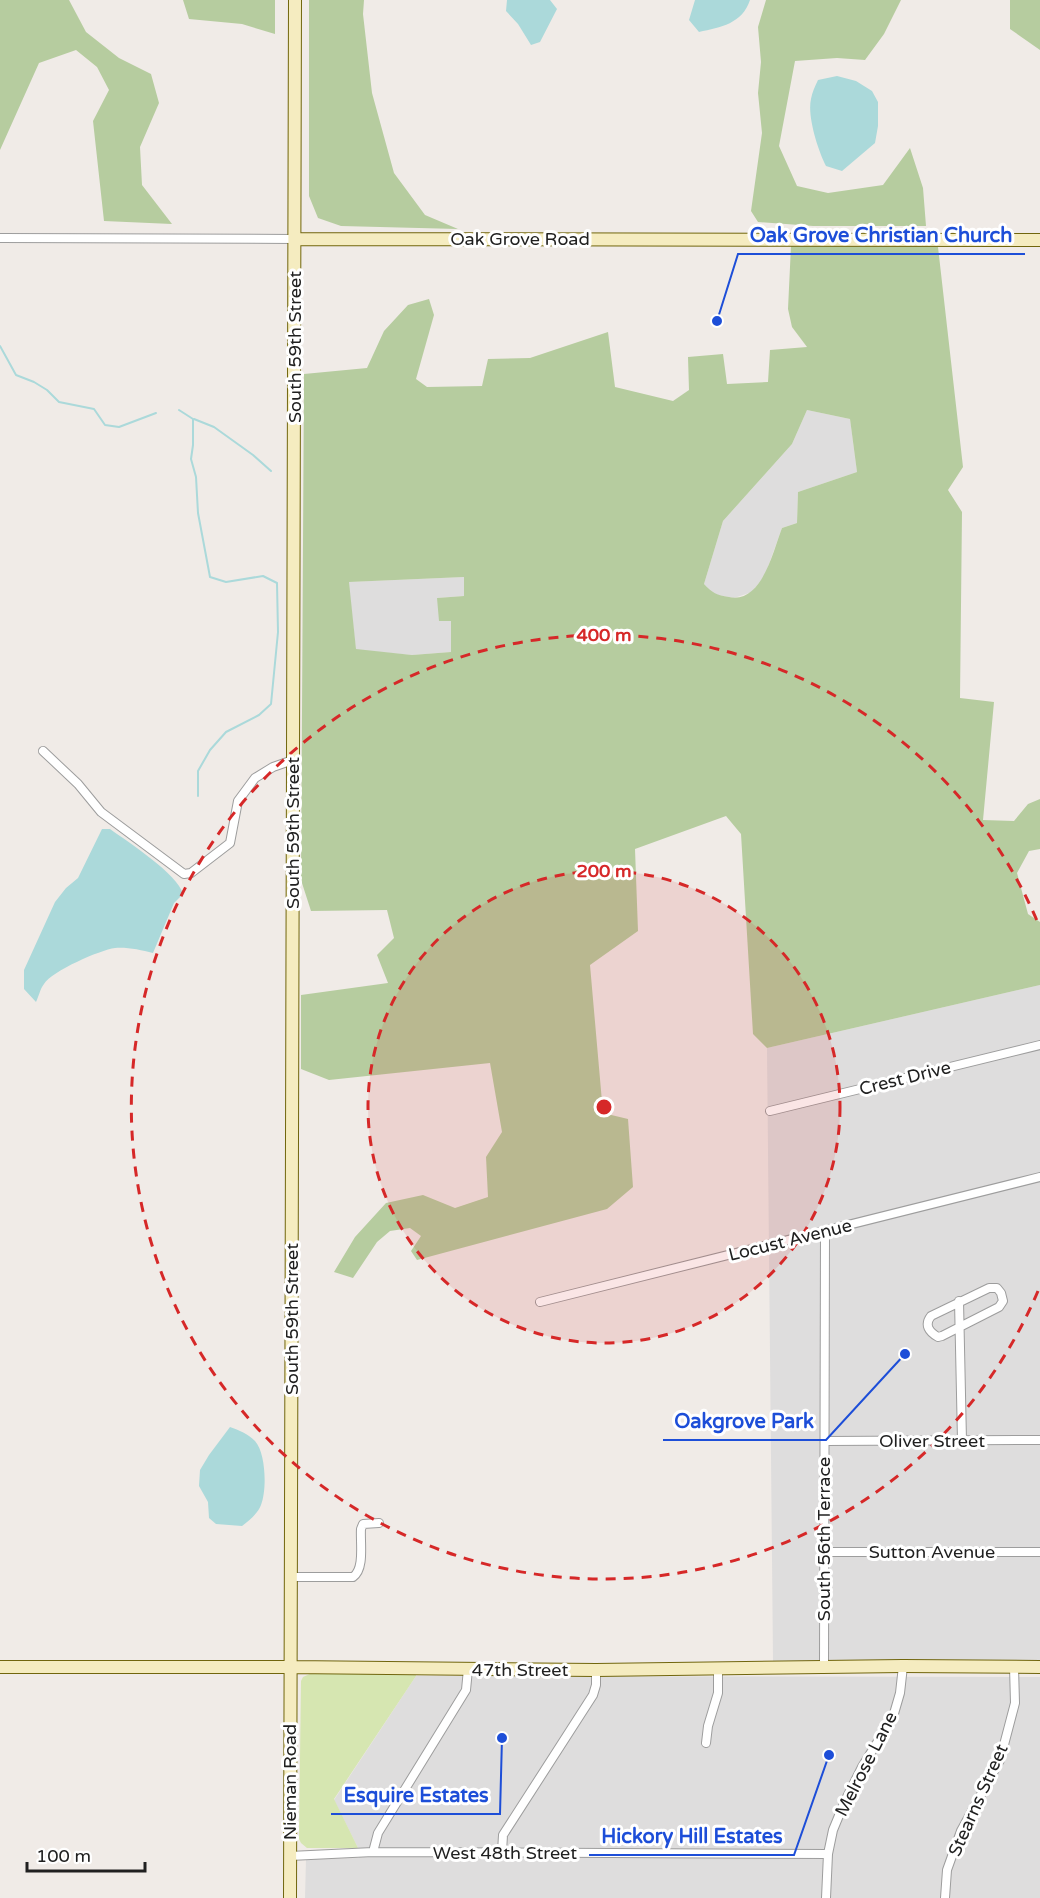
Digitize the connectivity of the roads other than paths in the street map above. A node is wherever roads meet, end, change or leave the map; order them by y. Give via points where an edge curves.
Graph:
1 (295, 0) edge
2 (0, 238) edge
3 (295, 239) junction
4 (1040, 240) edge
5 (43, 751) dead end
6 (294, 760) junction
7 (1040, 1045) edge
8 (770, 1111) dead end
9 (1040, 1177) edge
10 (825, 1231) junction
11 (959, 1301) junction
12 (540, 1302) dead end
13 (960, 1327) junction
14 (1040, 1440) edge
15 (825, 1441) junction
16 (962, 1441) junction
17 (379, 1523) dead end
18 (824, 1552) junction
19 (1040, 1552) edge
20 (291, 1576) junction
21 (291, 1666) junction
22 (903, 1666) junction
23 (0, 1667) edge
24 (824, 1667) junction
25 (1014, 1667) junction
26 (1040, 1667) edge
27 (468, 1669) junction
28 (718, 1669) junction
29 (596, 1670) junction
30 (706, 1743) dead end
31 (374, 1852) junction
32 (502, 1852) junction
33 (828, 1854) junction
34 (290, 1856) junction
35 (290, 1898) edge
36 (826, 1898) edge
37 (945, 1898) edge

1 - 3 main road, South 59th Street
2 - 3 street, Oak Grove Road
3 - 4 main road, Oak Grove Road
3 - 6 main road, South 59th Street
5 - 6 street via 101,812 184,874 191,873 230,843 238,801 255,778 263,771
6 - 20 main road, South 59th Street
7 - 8 street, Crest Drive
9 - 10 street, Locust Avenue
10 - 12 street, Locust Avenue
10 - 15 street, South 56th Terrace
11 - 13 street
11 - 13 street via 931,1316 928,1327 938,1337
11 - 13 street via 989,1288 997,1288 1004,1301
13 - 16 street
14 - 16 street, Oliver Street
15 - 16 street, Oliver Street
15 - 18 street, South 56th Terrace
17 - 20 street via 363,1524 358,1574
18 - 19 street, Sutton Avenue
18 - 24 street, South 56th Terrace
20 - 21 main road, South 59th Street
21 - 23 main road, 47th Street
21 - 27 main road, 47th Street
21 - 34 main road, Nieman Road
22 - 24 main road, 47th Street
22 - 25 main road, 47th Street
22 - 33 street, Melrose Lane via 893,1717 845,1801
24 - 28 main road, 47th Street
25 - 26 main road, 47th Street
25 - 37 street, Stearns Street via 1015,1702 1000,1760 961,1831 947,1870
27 - 29 main road, 47th Street
27 - 31 street via 466,1690 378,1833
28 - 29 main road, 47th Street
28 - 30 street via 718,1693
29 - 32 street via 593,1695 503,1835
31 - 32 street, West 48th Street
31 - 34 street, West 48th Street
32 - 33 street, West 48th Street
33 - 36 street, Melrose Lane
34 - 35 main road, Nieman Road

